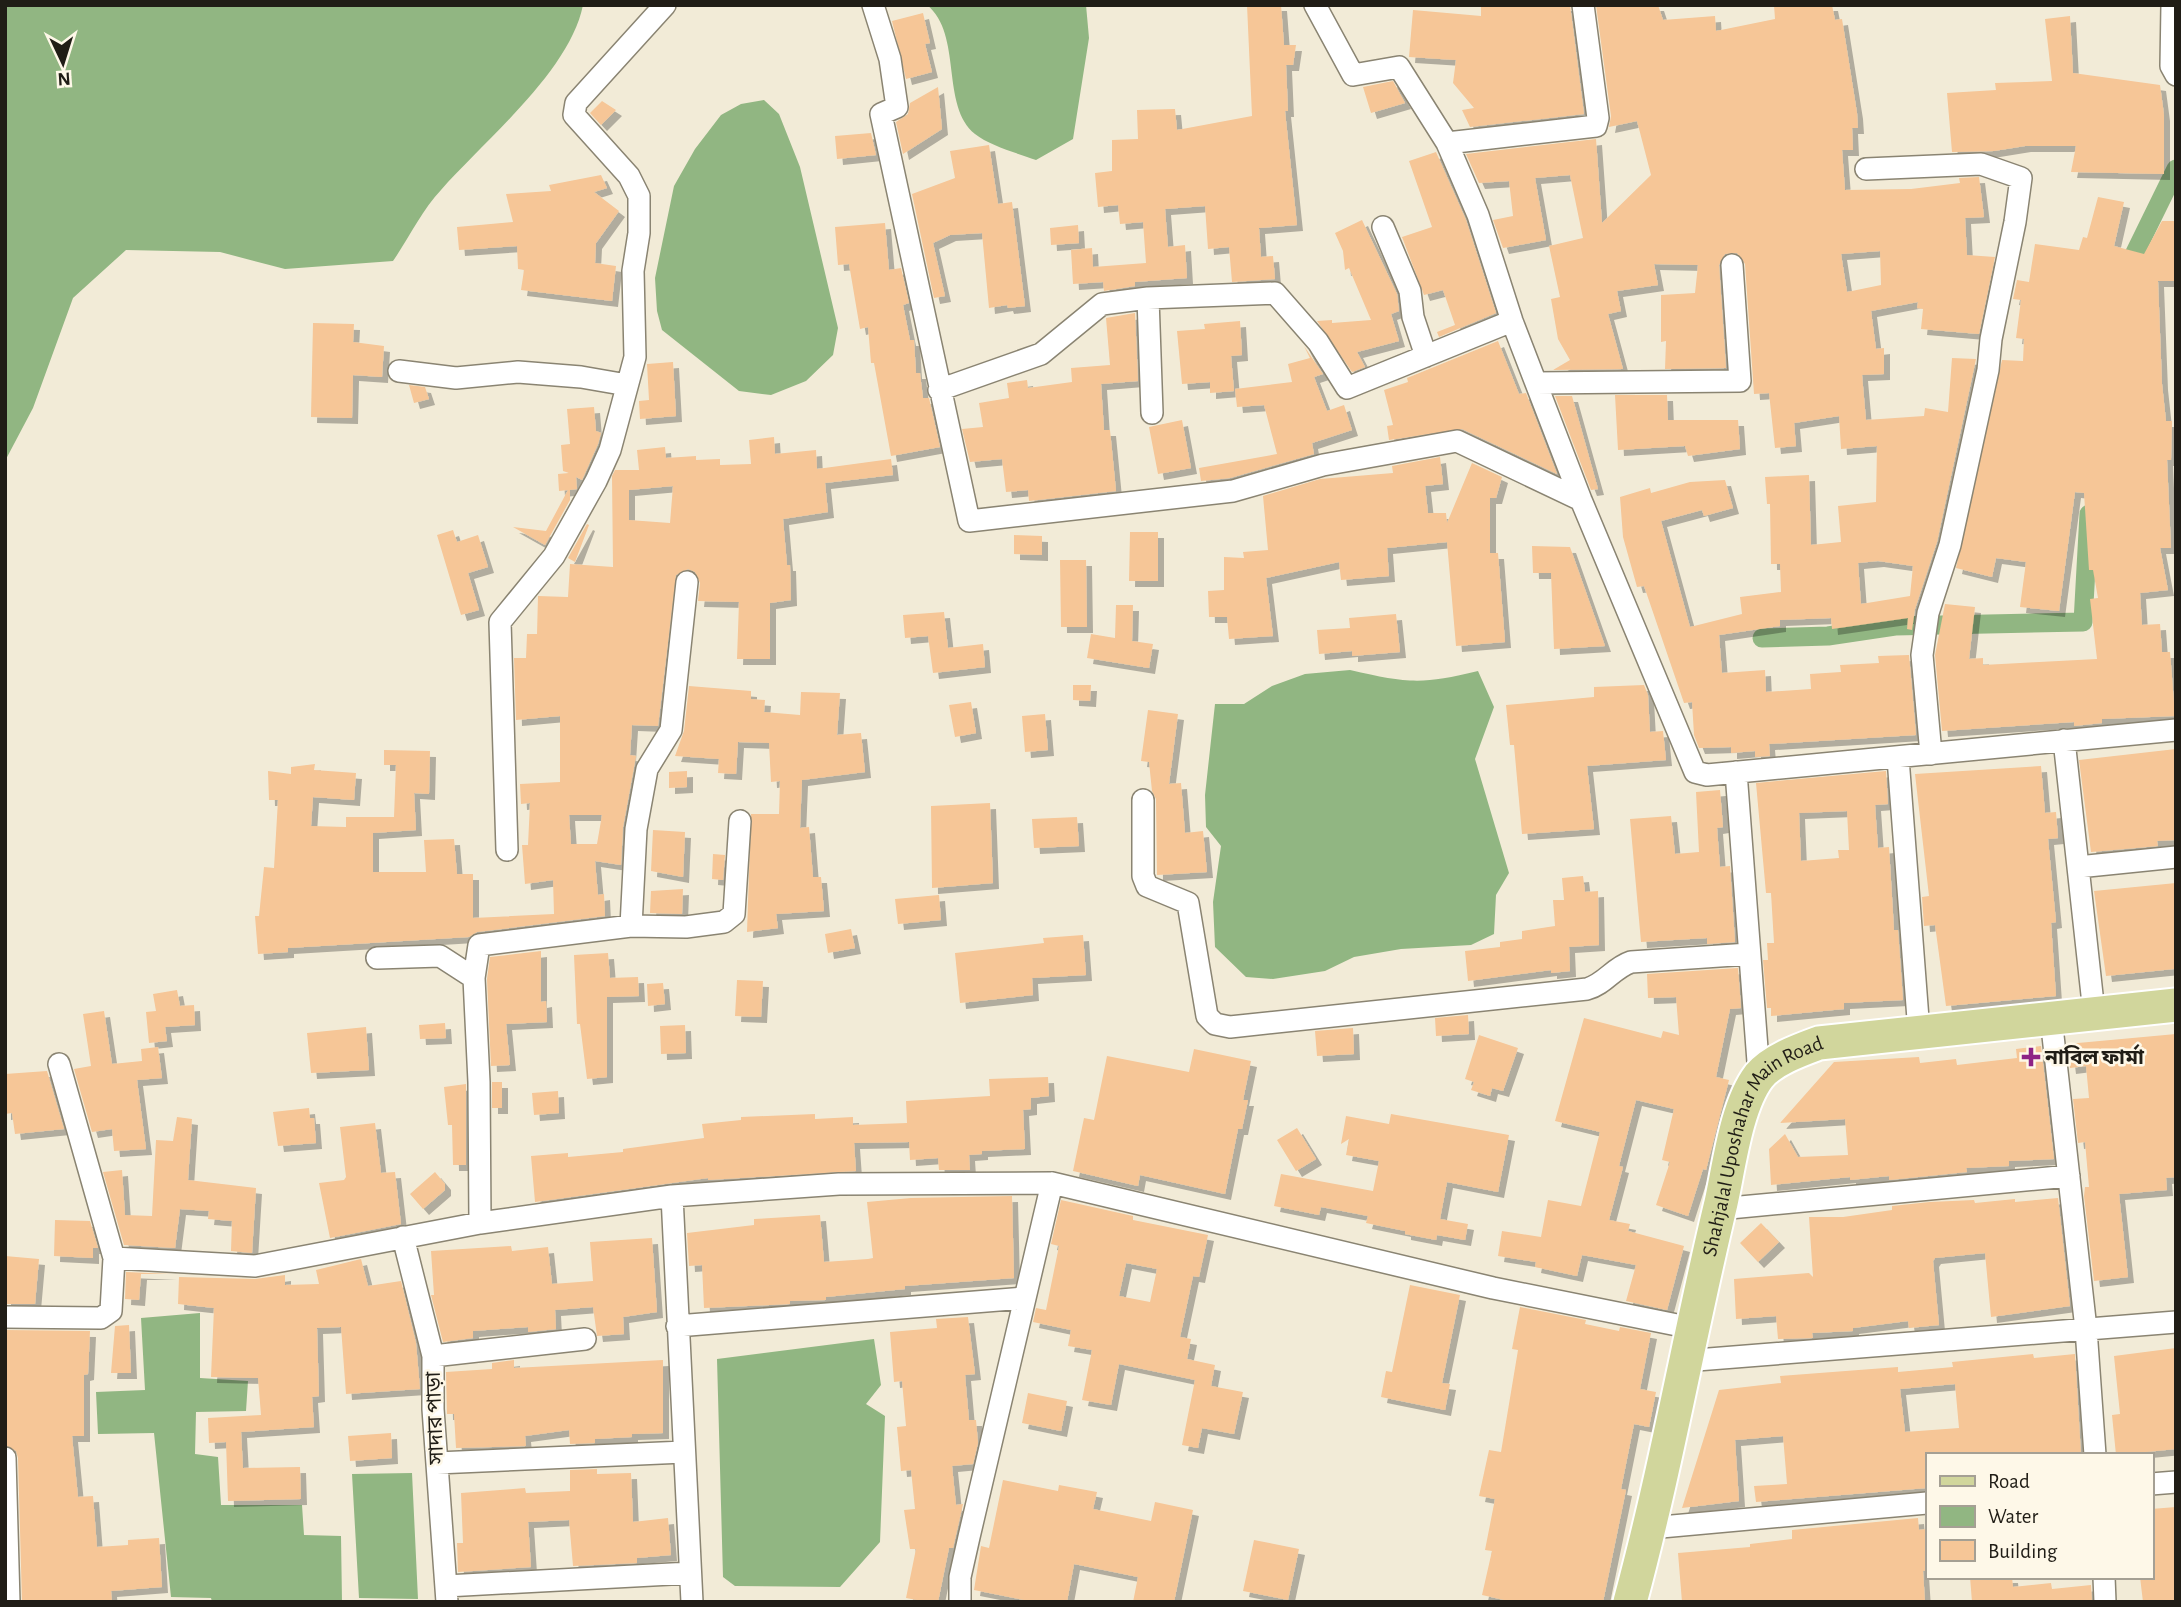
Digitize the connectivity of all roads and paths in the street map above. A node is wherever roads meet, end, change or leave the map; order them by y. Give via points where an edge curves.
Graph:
1 (666, 5) edge
2 (873, 5) edge
3 (1315, 5) edge
4 (1583, 5) edge
5 (2172, 5) edge
6 (2175, 75) edge
7 (1447, 142) junction
8 (1866, 169) dead end
9 (1383, 227) dead end
10 (1732, 265) dead end
11 (1147, 298) junction
12 (1512, 321) junction
13 (1426, 356) junction
14 (399, 371) dead end
15 (1536, 383) junction
16 (627, 385) junction
17 (939, 390) junction
18 (1152, 413) dead end
19 (1581, 500) junction
20 (687, 582) dead end
21 (2176, 730) edge
22 (2064, 740) junction
23 (1931, 754) junction
24 (1898, 758) junction
25 (1736, 772) junction
26 (1143, 800) dead end
27 (740, 821) dead end
28 (507, 850) dead end
29 (2176, 857) edge
30 (2078, 867) junction
31 (631, 926) junction
32 (1749, 954) junction
33 (377, 958) dead end
34 (474, 978) junction
35 (2176, 1005) edge
36 (2094, 1013) junction
37 (2051, 1018) junction
38 (1919, 1032) junction
39 (59, 1064) dead end
40 (1759, 1075) junction
41 (2069, 1176) junction
42 (1052, 1183) junction
43 (672, 1196) junction
44 (1719, 1209) junction
45 (480, 1223) junction
46 (403, 1237) junction
47 (114, 1258) junction
48 (1025, 1298) junction
49 (5, 1317) edge
50 (2176, 1322) edge
51 (677, 1326) junction
52 (1692, 1328) junction
53 (2085, 1329) junction
54 (585, 1339) dead end
55 (433, 1356) junction
56 (1684, 1361) junction
57 (684, 1452) junction
58 (2095, 1453) edge
59 (5, 1458) edge
60 (437, 1463) junction
61 (2176, 1482) edge
62 (2153, 1484) edge
63 (1926, 1503) edge
64 (1650, 1528) junction
65 (691, 1573) junction
66 (2104, 1579) edge
67 (447, 1594) edge
68 (9, 1602) edge
69 (692, 1602) edge
70 (960, 1602) edge
71 (1630, 1602) edge
72 (2105, 1602) edge

1 - 16 street via 576,103 574,115 629,176 639,196 633,271 635,357
2 - 17 street via 890,59 897,107 881,114 883,127
3 - 7 street via 1353,75 1398,67
4 - 7 street via 1596,126
5 - 6 street via 2171,66
7 - 12 street via 1478,215
8 - 23 street via 1981,164 2021,178 1988,370 1950,545 1928,613 1922,655
9 - 13 street via 1410,291
10 - 15 street via 1740,381
11 - 13 street via 1275,293 1318,342 1347,388
11 - 17 street via 1102,304 1041,354
11 - 18 street
12 - 13 street
12 - 15 street
14 - 16 street via 456,378 517,372
15 - 19 street
16 - 28 street via 610,450 596,481 554,556 500,622
17 - 19 street via 969,521 1233,491 1323,465 1457,441
19 - 25 street via 1695,772
20 - 31 street via 671,730 647,769 636,829
21 - 22 street
22 - 23 street
22 - 30 street
23 - 24 street
24 - 25 street
24 - 38 street
25 - 32 street
26 - 32 street via 1143,876 1147,886 1188,903 1207,1016 1215,1024 1230,1027 1587,989 1601,985 1620,966 1631,962
27 - 31 street via 731,918 686,927
29 - 30 street
30 - 36 street
31 - 34 street via 479,945
32 - 40 street
33 - 34 street via 440,956
34 - 45 street
35 - 36 main road, Shahjalal Uposhahar Main Road
36 - 37 main road, Shahjalal Uposhahar Main Road
37 - 38 main road, Shahjalal Uposhahar Main Road
37 - 41 street
38 - 40 main road, Shahjalal Uposhahar Main Road via 1819,1043
39 - 47 street
40 - 44 main road, Shahjalal Uposhahar Main Road via 1742,1115
41 - 44 street
41 - 53 street
42 - 43 street via 839,1184
42 - 48 street
42 - 52 street via 1493,1288
43 - 45 street
43 - 51 street
44 - 52 main road, Shahjalal Uposhahar Main Road
45 - 46 street
46 - 47 street via 254,1266
46 - 55 street, সাদার পাড়া
47 - 49 street via 108,1315
48 - 51 street
48 - 70 street via 960,1577
50 - 53 street
51 - 57 street
52 - 56 main road, Shahjalal Uposhahar Main Road
53 - 56 street
53 - 58 street
54 - 55 street
55 - 60 street, সাদার পাড়া
56 - 64 main road, Shahjalal Uposhahar Main Road
57 - 60 street
57 - 65 street
59 - 68 street
60 - 67 street, সাদার পাড়া
61 - 62 street
63 - 64 street
64 - 71 main road, Shahjalal Uposhahar Main Road
65 - 67 street
65 - 69 street
66 - 72 street

